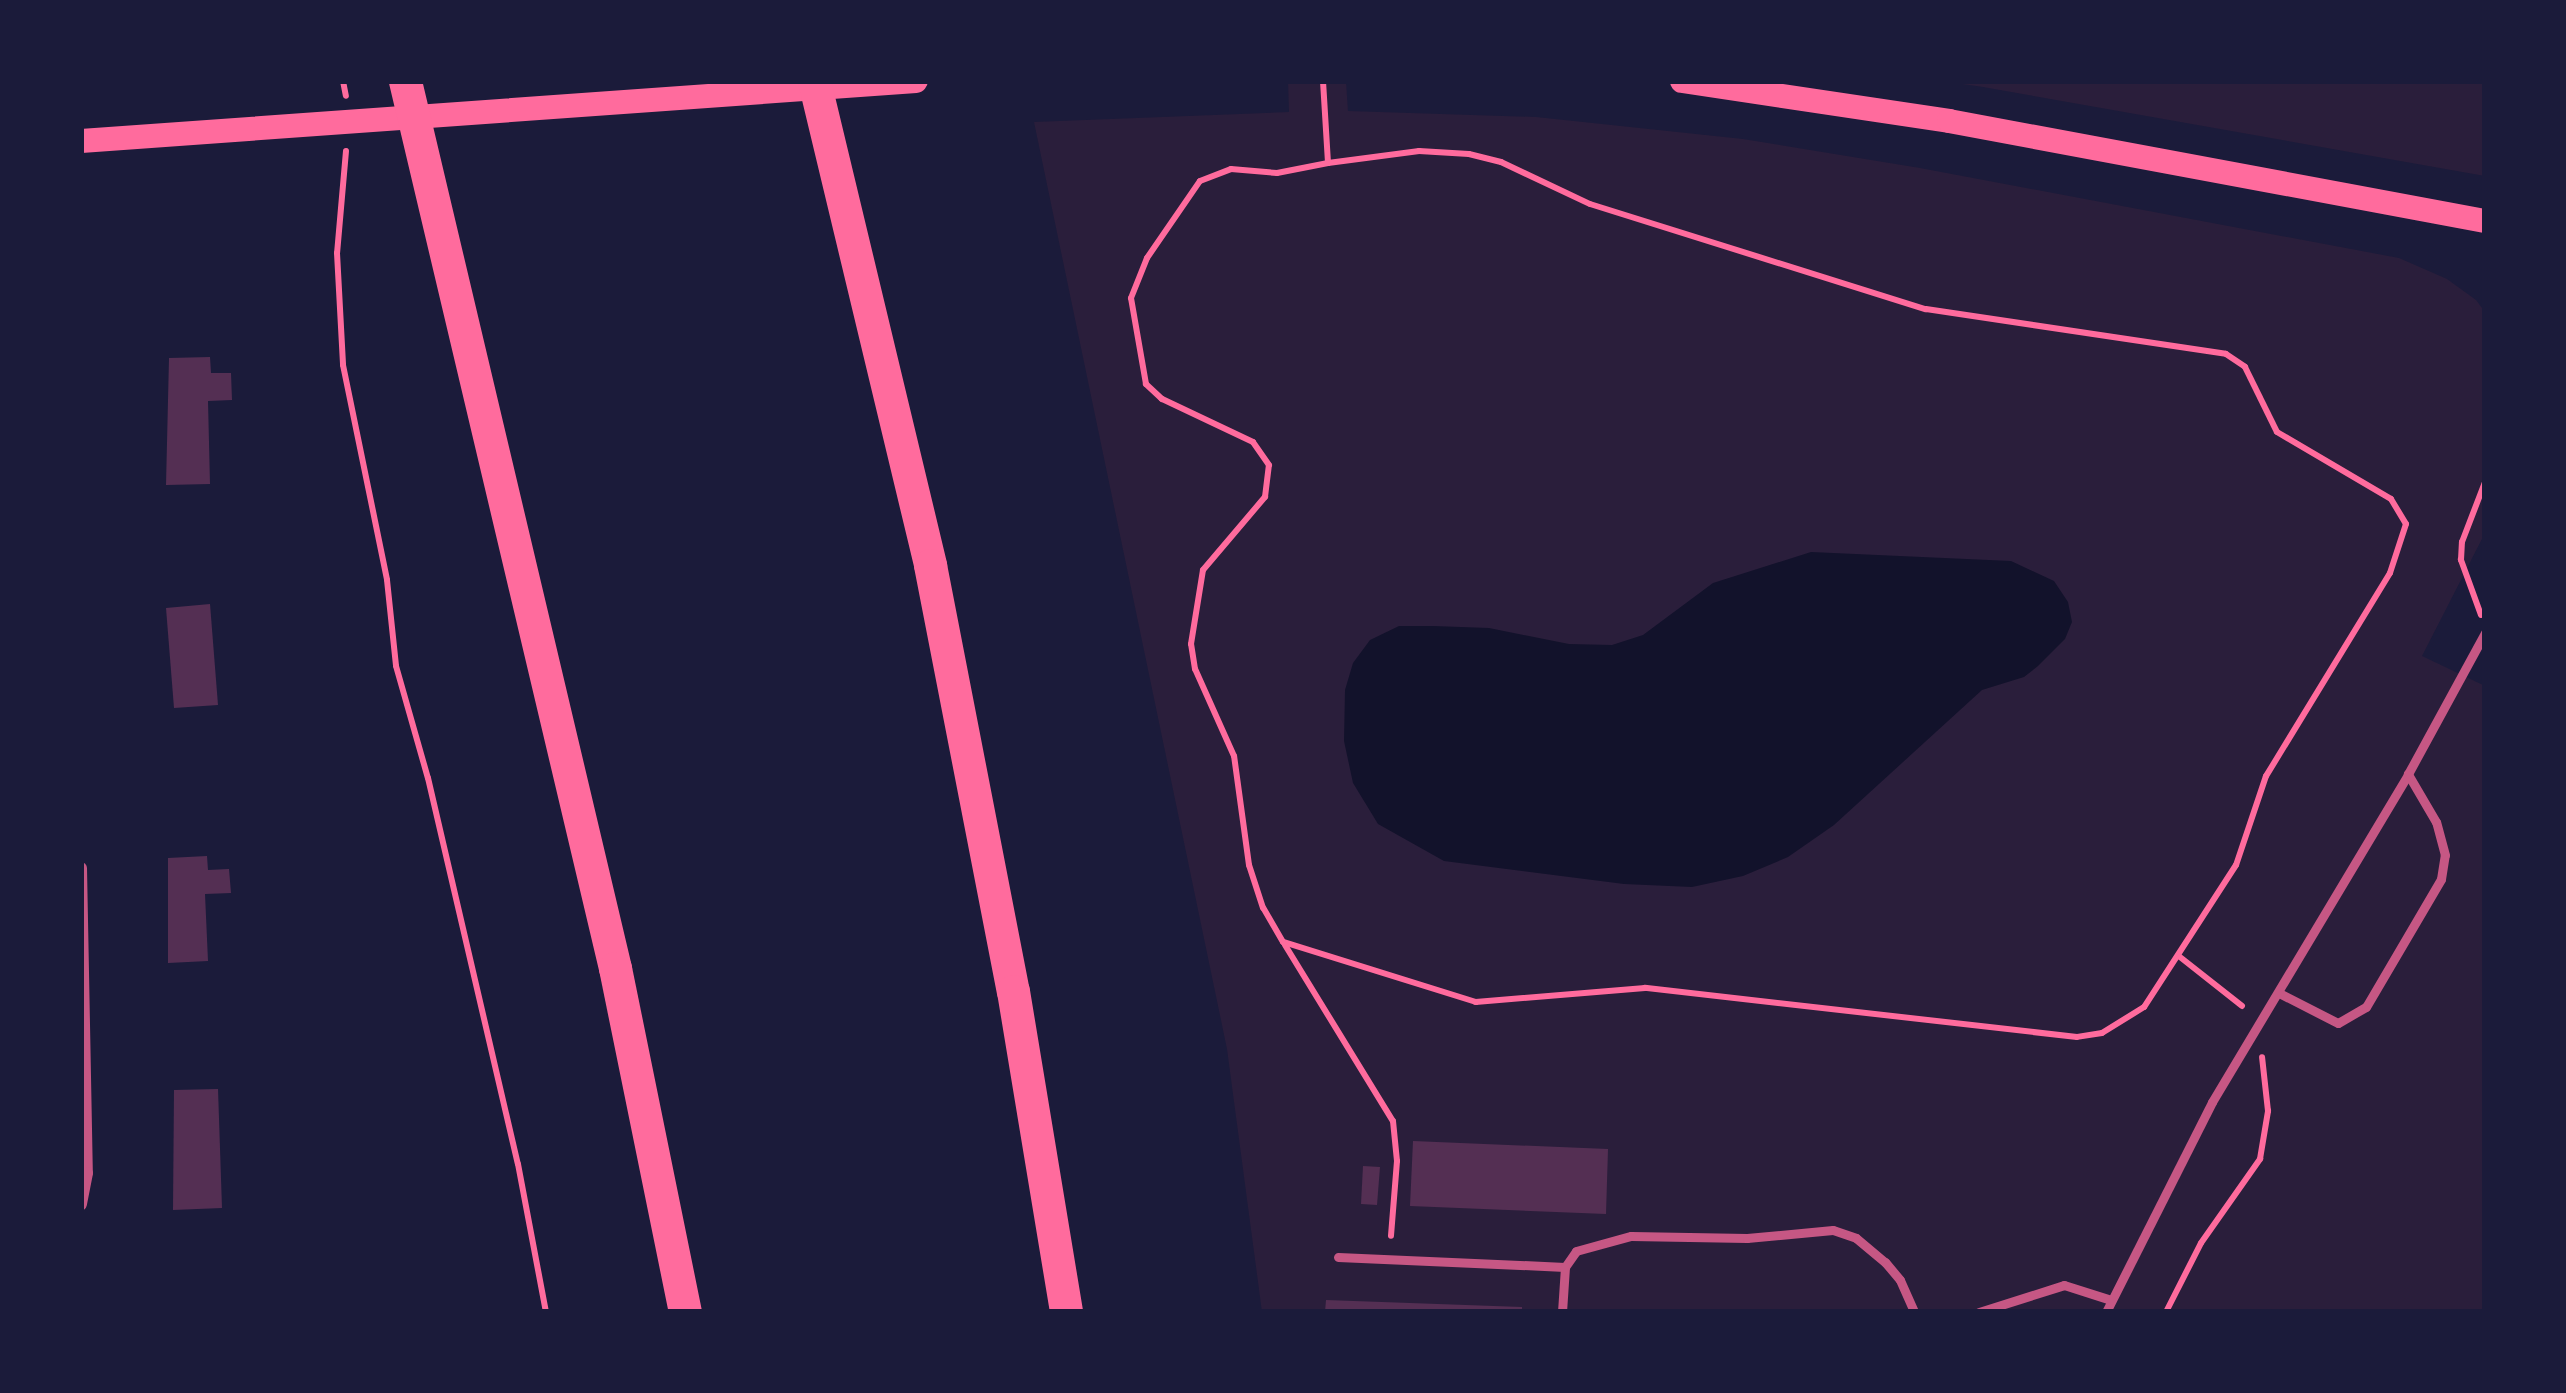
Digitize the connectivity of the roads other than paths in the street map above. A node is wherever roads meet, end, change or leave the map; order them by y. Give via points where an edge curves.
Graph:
1 (405, 81) edge
2 (814, 81) edge
3 (1682, 81) edge
4 (904, 82) edge
5 (81, 141) edge
6 (2485, 221) edge
7 (2485, 633) edge
8 (2408, 774) junction
9 (81, 868) edge
10 (2279, 993) junction
11 (81, 1204) edge
12 (1339, 1257) dead end
13 (1565, 1267) junction
14 (2111, 1300) junction
15 (685, 1312) edge
16 (1066, 1312) edge
17 (1562, 1312) edge
18 (1914, 1312) edge
19 (1979, 1312) edge
20 (2106, 1312) edge

1 - 15 highway via 620,988
2 - 16 highway via 930,565
3 - 6 main road via 1949,121
4 - 5 main road
7 - 8 lane
8 - 10 lane
8 - 10 lane via 2440,832 2441,879 2366,1007 2338,1023
9 - 11 street
10 - 14 lane via 2212,1102
12 - 13 lane
13 - 17 lane
13 - 18 lane via 1576,1250 1630,1236 1833,1230 1885,1262
14 - 19 lane via 2064,1285
14 - 20 lane

